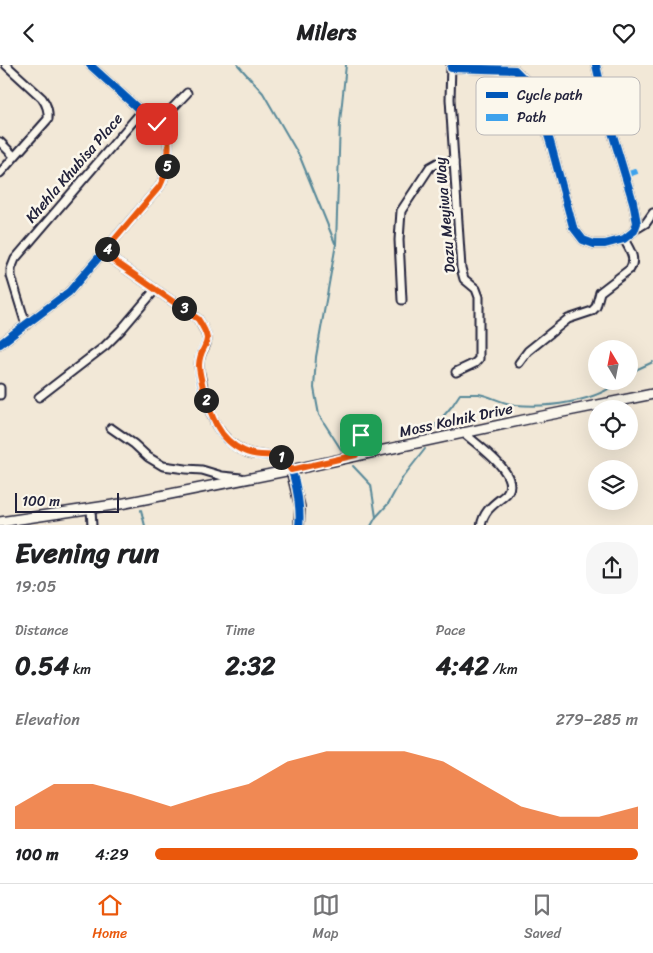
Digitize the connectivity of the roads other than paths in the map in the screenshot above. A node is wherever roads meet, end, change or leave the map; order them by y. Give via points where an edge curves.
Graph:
1 (6, 65) edge
2 (90, 65) edge
3 (451, 66) edge
4 (516, 68) edge
5 (187, 93) dead end
6 (142, 111) junction
7 (157, 124) junction
8 (548, 135) edge
9 (613, 135) edge
10 (0, 143) edge
11 (14, 156) junction
12 (454, 162) junction
13 (0, 173) edge
14 (653, 213) edge
15 (634, 231) junction
16 (624, 239) junction
17 (103, 253) junction
18 (155, 290) junction
19 (402, 300) dead end
20 (26, 325) junction
21 (0, 344) edge
22 (519, 363) dead end
23 (456, 372) dead end
24 (0, 388) edge
25 (653, 394) edge
26 (0, 395) edge
27 (39, 397) dead end
28 (356, 424) dead end
29 (111, 427) dead end
30 (463, 432) junction
31 (356, 455) junction
32 (291, 470) junction
33 (249, 478) junction
34 (91, 509) junction
35 (0, 522) edge
36 (92, 525) edge
37 (299, 525) edge
38 (481, 525) edge

1 - 11 street via 42,98 48,109 48,119
2 - 6 street
3 - 4 street
3 - 12 street, Dazu Meyiwa Way
5 - 7 street
6 - 7 street
6 - 20 street, Khehla Khubisa Place via 15,259 11,276
7 - 17 street via 168,138 164,179
8 - 16 street via 573,227 584,240 594,244
9 - 15 street via 633,202 637,223
10 - 11 street
11 - 13 street
12 - 19 street via 439,162 430,167 402,211 399,240
12 - 23 street, Dazu Meyiwa Way via 462,277 476,289 480,309 479,359
14 - 15 street
15 - 16 street
16 - 22 street via 633,257 630,269 600,292 592,311 568,319 536,344
17 - 18 street
17 - 20 street via 69,292
18 - 27 street via 105,346
18 - 32 street via 192,313 207,335 199,371 209,409 222,434 245,452 282,457
20 - 21 street
24 - 26 street
25 - 30 main road, Moss Kolnik Drive
28 - 31 lane via 361,435
29 - 33 street via 163,466
30 - 31 main road, Moss Kolnik Drive
30 - 38 street via 498,461 510,488 490,506
31 - 32 main road, Moss Kolnik Drive
32 - 33 main road, Moss Kolnik Drive
32 - 37 main road via 300,507
33 - 34 main road, Moss Kolnik Drive
34 - 35 main road, Moss Kolnik Drive
34 - 36 street

